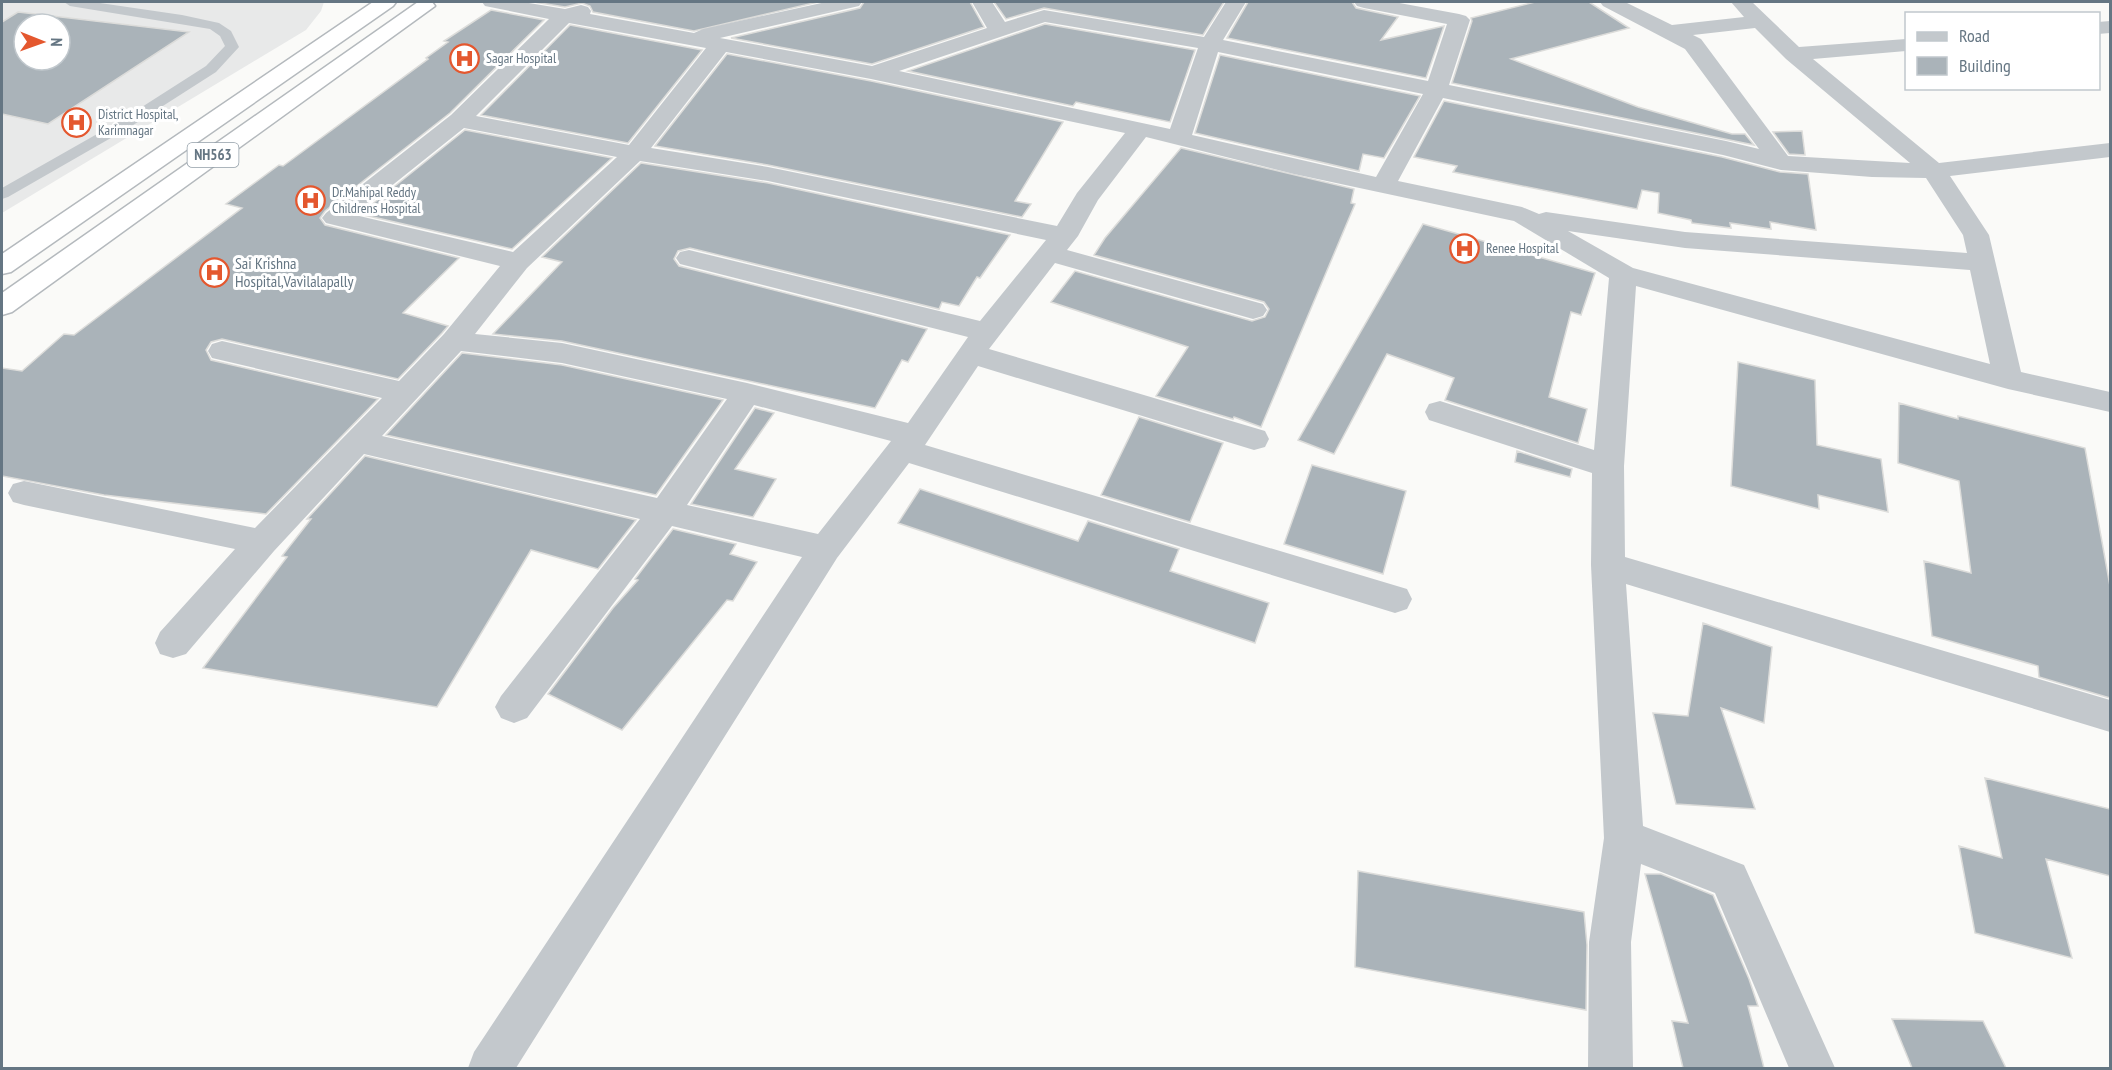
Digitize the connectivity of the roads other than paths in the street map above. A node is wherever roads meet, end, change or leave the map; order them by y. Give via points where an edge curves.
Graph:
1 (70, 2) edge
2 (386, 2) edge
3 (399, 2) edge
4 (492, 2) edge
5 (852, 2) edge
6 (982, 2) edge
7 (1087, 2) edge
8 (1236, 2) edge
9 (1364, 2) edge
10 (1610, 2) edge
11 (1741, 2) edge
12 (434, 4) edge
13 (604, 4) dead end
14 (564, 16) junction
15 (1044, 16) junction
16 (1760, 21) junction
17 (999, 30) junction
18 (1670, 32) junction
19 (693, 38) junction
20 (721, 44) junction
21 (1210, 44) junction
22 (1905, 45) edge
23 (1794, 54) junction
24 (871, 72) junction
25 (1436, 90) junction
26 (459, 120) junction
27 (1140, 129) junction
28 (1179, 138) junction
29 (2110, 150) edge
30 (635, 153) junction
31 (1781, 163) junction
32 (1934, 171) junction
33 (1384, 184) junction
34 (2, 194) edge
35 (1522, 215) junction
36 (1057, 244) junction
37 (689, 258) dead end
38 (518, 262) junction
39 (1983, 263) junction
40 (2, 266) edge
41 (1623, 274) junction
42 (2, 306) edge
43 (1253, 310) dead end
44 (454, 341) junction
45 (978, 343) junction
46 (222, 351) dead end
47 (2008, 379) junction
48 (403, 392) junction
49 (747, 393) junction
50 (2110, 402) edge
51 (1440, 412) dead end
52 (1254, 439) dead end
53 (356, 441) junction
54 (909, 442) junction
55 (1608, 466) junction
56 (24, 493) dead end
57 (665, 512) junction
58 (262, 542) junction
59 (825, 549) junction
60 (1608, 565) junction
61 (1395, 599) dead end
62 (173, 643) dead end
63 (514, 707) dead end
64 (2110, 716) edge
65 (1624, 837) junction
66 (490, 1068) edge
67 (1610, 1068) edge
68 (1812, 1068) edge

1 - 34 lane via 214,26 225,34 232,47 211,69
2 - 40 highway, NH563
3 - 12 highway, NH563 via 413,6
4 - 14 street
5 - 19 street
6 - 17 street
7 - 15 street
8 - 21 street
9 - 25 street via 1459,20
10 - 18 street
11 - 16 street
12 - 42 highway, NH563
13 - 14 street
14 - 19 street
14 - 26 street
15 - 17 street
15 - 21 street
16 - 18 street
16 - 23 street
17 - 24 street
18 - 31 street via 1693,44
19 - 20 street
20 - 24 street
20 - 30 street
21 - 25 street
21 - 28 street
22 - 23 street
23 - 32 street
24 - 27 street
25 - 31 street via 1726,148
25 - 33 street
26 - 30 street
26 - 38 street via 334,218
27 - 28 street
27 - 36 street via 1086,198
28 - 33 street via 1294,167
29 - 32 street
30 - 36 street via 768,174
30 - 38 street
31 - 32 street
32 - 39 street via 1976,235
33 - 35 street
35 - 39 street via 1685,240
35 - 41 street
36 - 43 street
36 - 45 street
37 - 45 street
38 - 44 street
39 - 47 street
41 - 47 street
41 - 55 street
44 - 48 street
44 - 49 street via 562,354
45 - 52 street
45 - 54 street
46 - 48 street
47 - 50 street
48 - 53 street
49 - 54 street
49 - 57 street
51 - 55 street
53 - 57 street
53 - 58 street
54 - 59 street
54 - 61 street
55 - 60 street
56 - 58 street
57 - 59 street
57 - 63 street
58 - 62 street
59 - 66 street
60 - 64 street
60 - 65 street
65 - 67 street via 1610,942
65 - 68 street via 1730,879

